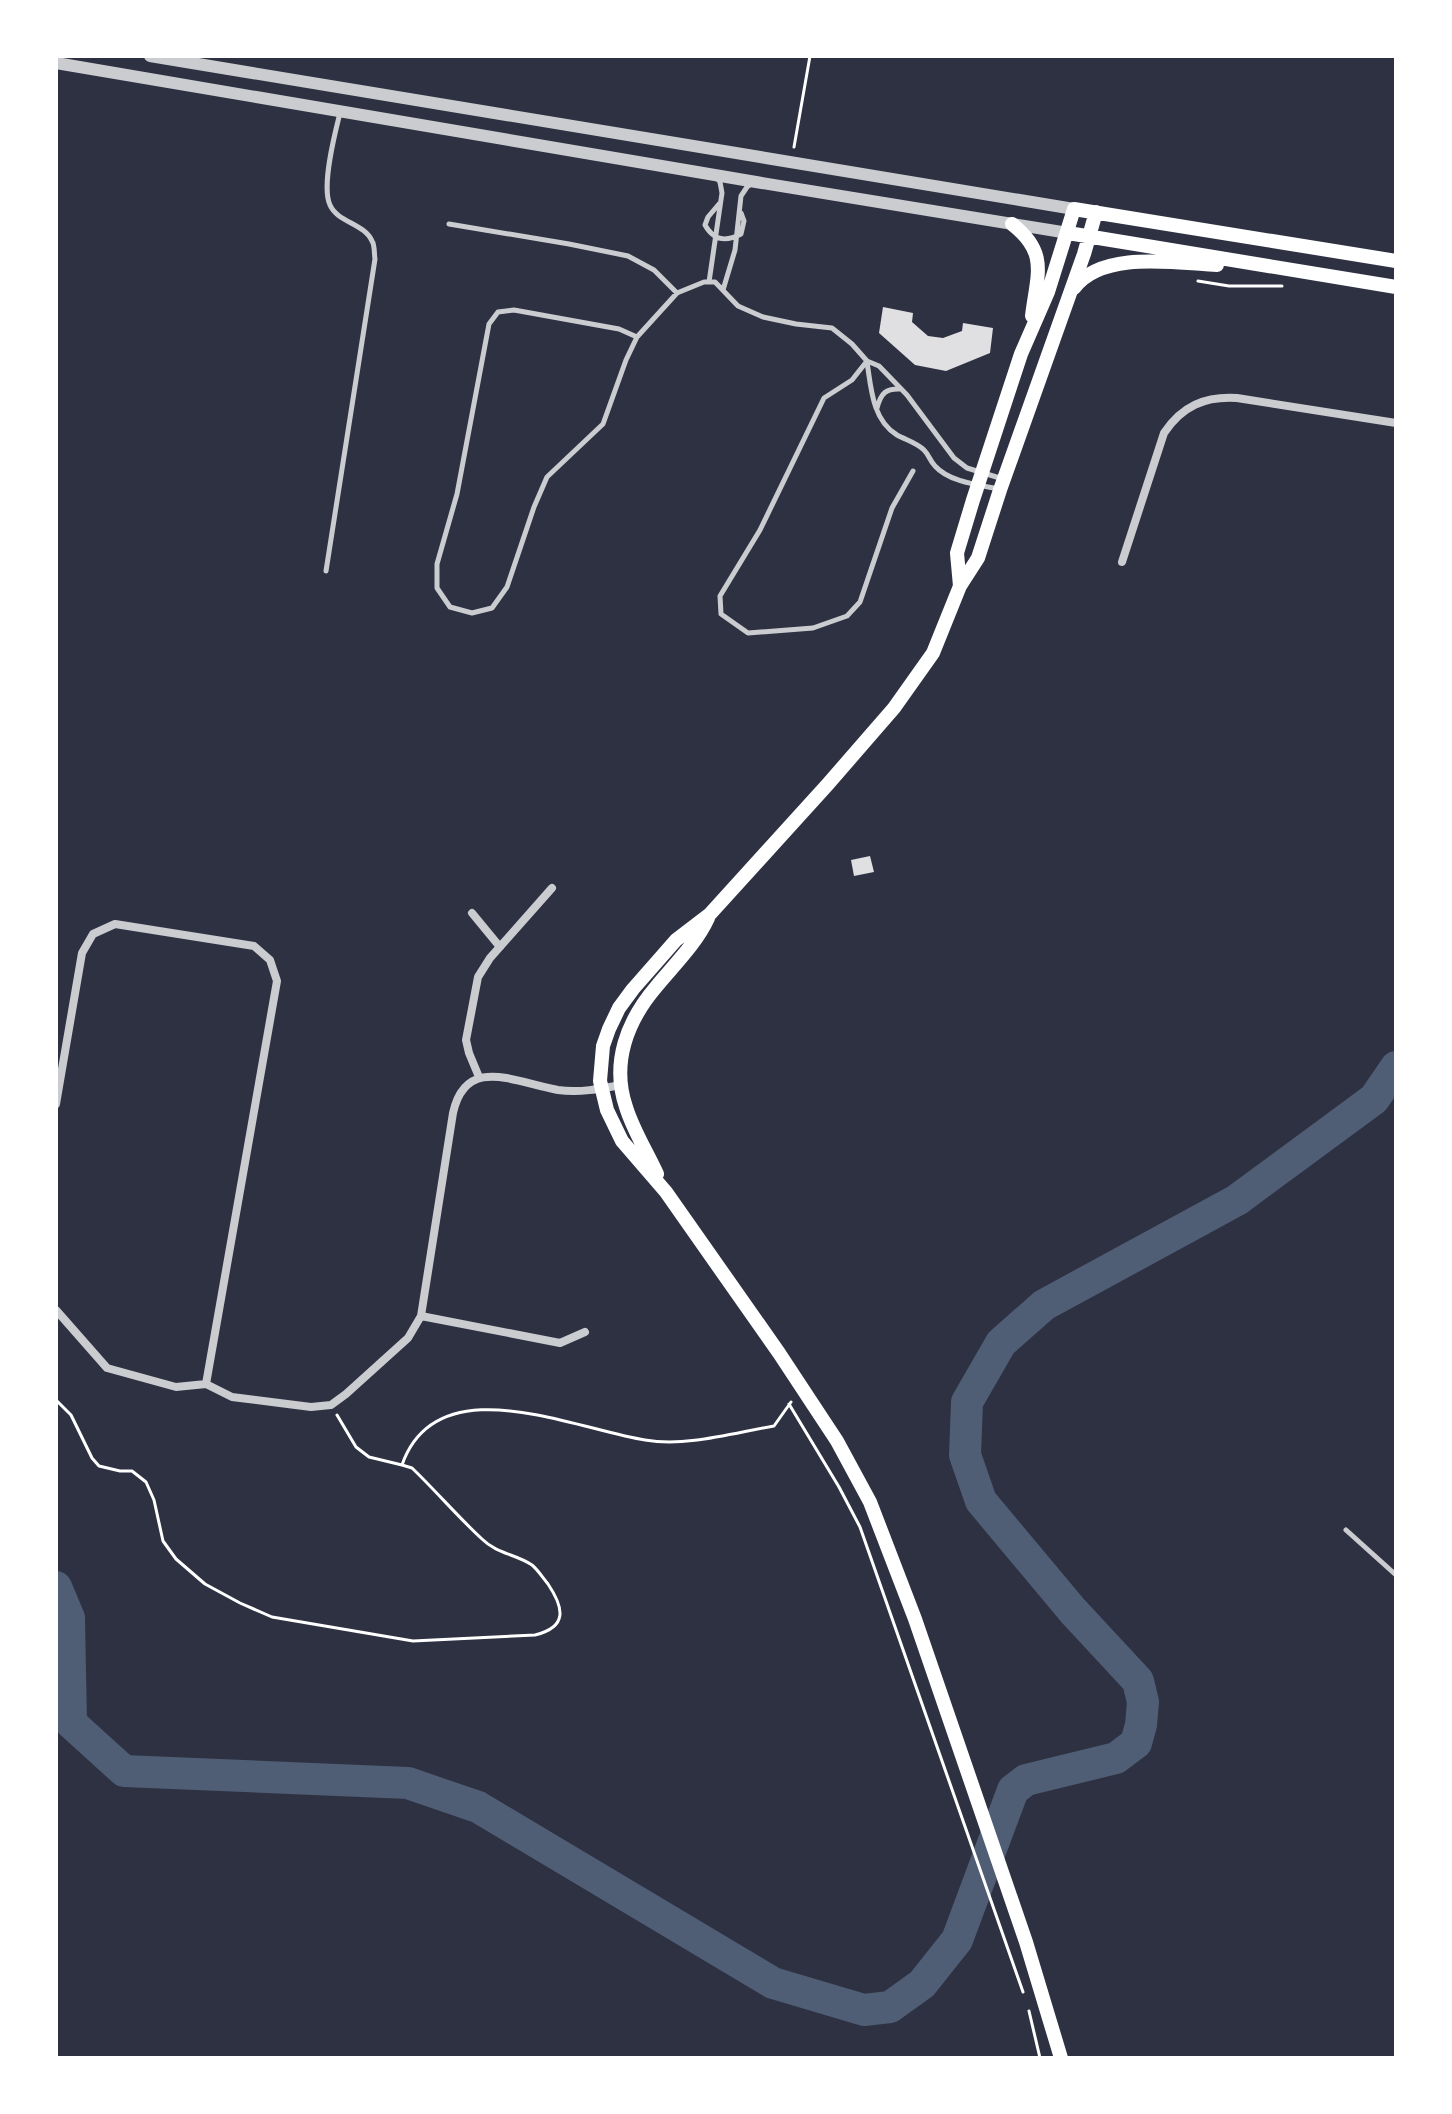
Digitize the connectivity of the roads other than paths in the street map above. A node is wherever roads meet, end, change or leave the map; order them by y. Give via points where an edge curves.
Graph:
1 (150, 56) edge
2 (56, 63) edge
3 (340, 112) junction
4 (714, 175) junction
5 (756, 182) junction
6 (722, 193) junction
7 (1074, 209) junction
8 (1096, 212) junction
9 (449, 224) dead end
10 (1012, 224) junction
11 (1068, 233) junction
12 (715, 236) junction
13 (737, 236) junction
14 (1090, 236) junction
15 (1396, 261) edge
16 (1298, 270) junction
17 (709, 282) junction
18 (1396, 287) edge
19 (723, 290) junction
20 (677, 293) junction
21 (1069, 296) junction
22 (1031, 332) junction
23 (637, 337) junction
24 (867, 361) junction
25 (901, 389) junction
26 (876, 409) junction
27 (1396, 423) edge
28 (913, 471) dead end
29 (980, 480) junction
30 (1002, 484) junction
31 (1122, 562) dead end
32 (326, 571) dead end
33 (960, 586) junction
34 (552, 888) dead end
35 (472, 913) dead end
36 (710, 914) junction
37 (500, 947) junction
38 (479, 1077) junction
39 (621, 1085) junction
40 (602, 1089) junction
41 (56, 1104) edge
42 (666, 1192) junction
43 (56, 1310) edge
44 (421, 1316) junction
45 (585, 1332) dead end
46 (206, 1384) junction
47 (1346, 1530) dead end
48 (1396, 1575) edge
49 (1061, 2058) edge

1 - 7 street
2 - 3 street
3 - 4 street
3 - 32 lane via 330,161 330,205 373,241 375,259
4 - 5 street
4 - 6 lane
5 - 10 street
5 - 13 lane via 741,196
6 - 12 lane
6 - 12 lane via 705,225
7 - 8 main road
7 - 11 main road
8 - 14 main road
8 - 15 main road
9 - 20 lane via 628,256 654,270
10 - 11 street
10 - 22 main road via 1036,251
11 - 14 main road
11 - 22 main road
12 - 13 lane
12 - 17 lane
13 - 19 lane
14 - 16 main road
14 - 21 main road
16 - 18 main road
16 - 21 main road via 1122,263 1093,271
17 - 19 lane
17 - 20 lane
19 - 24 lane via 738,306 763,317 832,328
20 - 23 lane
21 - 30 main road
22 - 29 main road
23 - 23 lane via 603,424 547,477 507,587 492,608 472,613 450,607 437,588 437,564 457,494 489,324 498,312 514,310
24 - 25 lane
24 - 26 lane
24 - 28 lane via 852,380 824,398 760,530 720,596 721,614 748,633 813,628 847,616 860,602 892,508
25 - 26 lane via 889,388 880,395
25 - 29 lane via 954,458
26 - 29 lane via 883,423 924,450 944,474
27 - 31 street via 1237,398 1205,399 1174,419 1164,433
29 - 30 lane
29 - 30 lane
29 - 33 main road via 957,553
30 - 33 main road via 978,558
33 - 36 main road via 933,653 894,708
34 - 37 street
35 - 37 street
36 - 39 main road via 701,934 651,992 630,1026 621,1058
36 - 40 main road via 676,940 619,1008 603,1046
37 - 38 street via 478,977 467,1030
38 - 40 street via 496,1075 561,1091
38 - 44 street via 456,1099
39 - 40 street
39 - 42 main road via 631,1122
40 - 42 main road via 622,1141
41 - 46 street via 82,953 93,934 115,924 254,946 270,960 277,981
42 - 49 main road via 837,1441 870,1502 1026,1942
43 - 46 street via 107,1368 176,1387
44 - 45 street via 560,1343
44 - 46 street via 408,1338 331,1405 232,1397
47 - 48 lane

